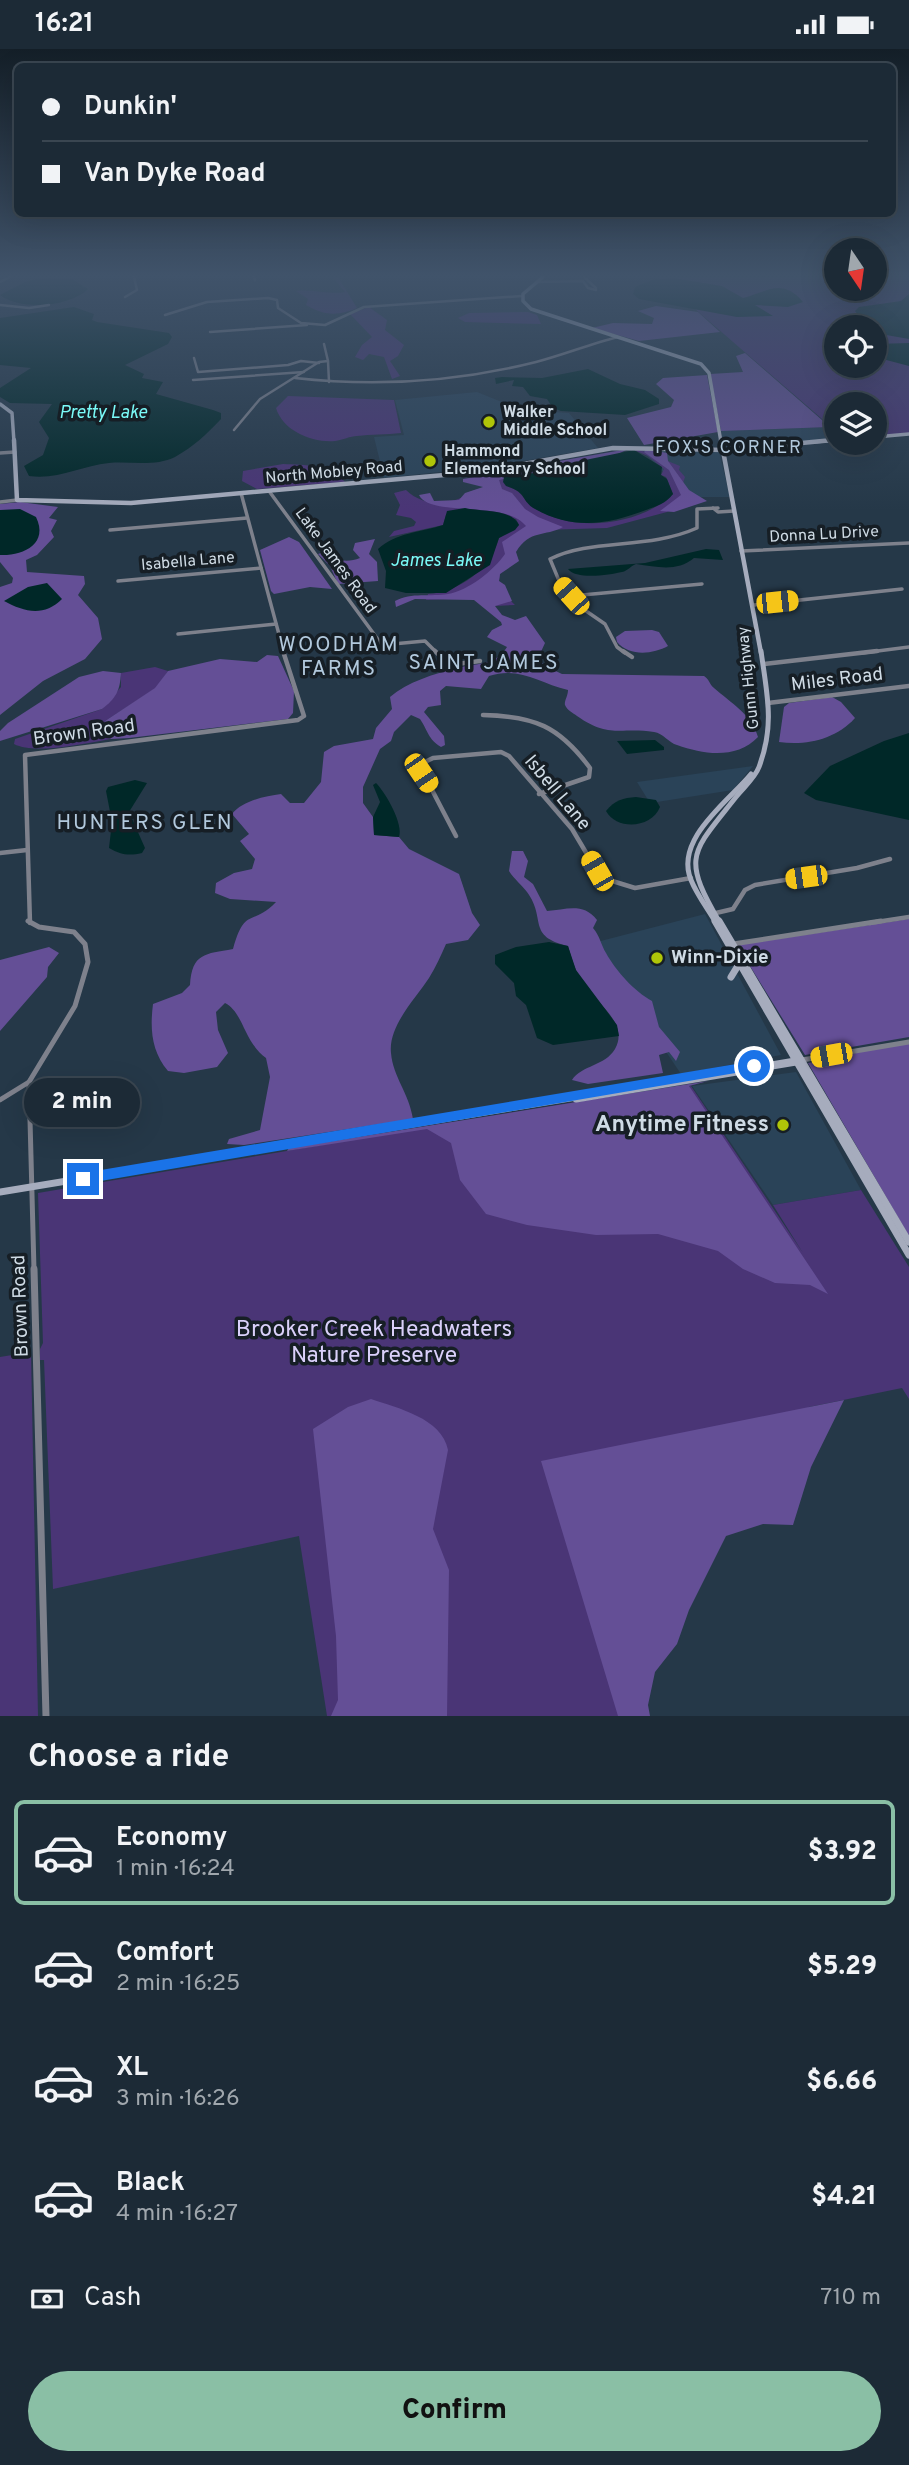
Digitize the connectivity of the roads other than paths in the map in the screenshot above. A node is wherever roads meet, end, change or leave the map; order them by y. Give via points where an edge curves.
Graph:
1 (327, 355) edge
2 (555, 355) edge
3 (678, 355) edge
4 (194, 358) dead end
5 (328, 361) junction
6 (318, 363) junction
7 (305, 372) junction
8 (296, 378) junction
9 (193, 380) dead end
10 (330, 382) junction
11 (0, 404) edge
12 (234, 430) dead end
13 (909, 434) edge
14 (887, 436) edge
15 (824, 441) edge
16 (723, 450) junction
17 (15, 452) junction
18 (0, 453) edge
19 (269, 491) junction
20 (240, 493) junction
21 (17, 500) junction
22 (0, 502) edge
23 (717, 508) junction
24 (734, 510) junction
25 (247, 518) junction
26 (110, 530) dead end
27 (909, 543) edge
28 (740, 551) junction
29 (261, 568) junction
30 (118, 582) dead end
31 (702, 584) dead end
32 (902, 589) dead end
33 (571, 596) junction
34 (754, 605) junction
35 (276, 625) junction
36 (178, 635) dead end
37 (909, 647) edge
38 (632, 657) dead end
39 (480, 661) dead end
40 (765, 664) junction
41 (909, 686) edge
42 (768, 703) junction
43 (483, 715) dead end
44 (539, 794) junction
45 (456, 836) dead end
46 (26, 850) junction
47 (0, 853) edge
48 (890, 859) dead end
49 (693, 878) junction
50 (716, 913) junction
51 (909, 917) edge
52 (731, 944) junction
53 (739, 964) junction
54 (731, 977) dead end
55 (909, 1042) edge
56 (788, 1049) junction
57 (798, 1061) junction
58 (780, 1062) junction
59 (29, 1081) junction
60 (0, 1100) edge
61 (518, 1107) junction
62 (31, 1187) junction
63 (0, 1192) edge
64 (909, 1242) edge
65 (909, 1255) edge
66 (46, 1716) edge

1 - 5 street
2 - 10 street via 432,379
3 - 16 main road, Gunn Highway via 709,373
4 - 6 street via 198,372
5 - 6 street
5 - 10 street
6 - 7 street
7 - 8 street
7 - 9 street
8 - 10 street
8 - 12 street via 260,400
11 - 17 main road via 12,413
13 - 14 main road
15 - 16 main road, North Mobley Road
16 - 19 main road, North Mobley Road via 613,448 478,472
16 - 24 main road, Gunn Highway
17 - 18 street
17 - 21 main road
19 - 20 main road, North Mobley Road
19 - 39 street, Lake James Road via 382,645 425,641 449,665
20 - 21 main road, North Mobley Road via 108,504
20 - 25 street, Brown Road
21 - 22 street, North Mobley Road
23 - 24 street
23 - 24 street via 718,512
23 - 33 street via 697,509 697,528 678,535 573,549 550,559
24 - 28 main road, Gunn Highway
25 - 26 street
25 - 29 street, Brown Road
27 - 28 street, Donna Lu Drive
28 - 34 main road, Gunn Highway
29 - 30 street, Isabella Lane
29 - 35 street, Brown Road
31 - 33 street
32 - 34 street
33 - 38 street via 578,607 605,624 617,647
34 - 40 main road, Gunn Highway
35 - 36 street
35 - 46 street, Brown Road via 304,716 25,755
37 - 40 street
40 - 42 main road, Gunn Highway
41 - 42 street, Miles Road
42 - 49 main road, Gunn Highway via 771,733 763,758 694,840 688,855
43 - 44 street via 519,717 550,727 566,737 590,768 589,777 579,783
44 - 45 street, Isbell Lane via 501,752 425,760 419,765 421,773
44 - 49 street, Isbell Lane via 572,829 597,871 609,880 635,888
46 - 47 street
46 - 59 street, Brown Road via 28,922 38,929 75,932 85,943 89,958 81,992 47,1058
48 - 50 street via 760,884 743,891 733,909
49 - 50 main road
49 - 52 main road
50 - 52 main road
51 - 52 street
52 - 53 main road
52 - 57 main road
53 - 54 main road
53 - 56 main road
55 - 57 street
56 - 57 main road
56 - 58 main road
57 - 58 main road
57 - 61 main road
57 - 64 main road
57 - 65 main road
58 - 61 main road
59 - 60 street
59 - 62 street, Brown Road
61 - 62 main road
62 - 63 main road
62 - 66 street, Brown Road

